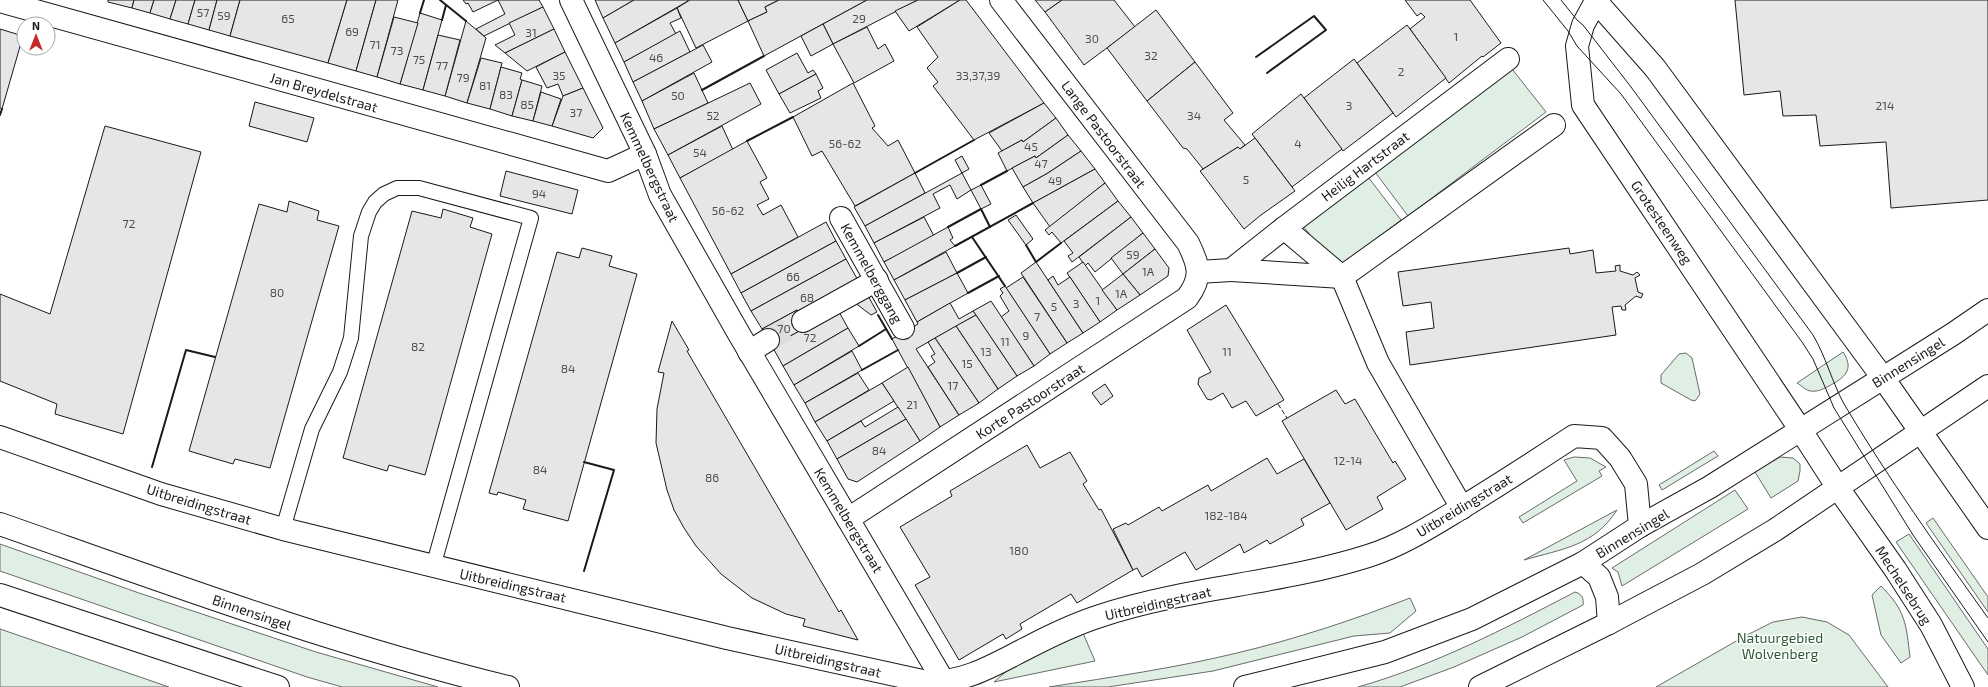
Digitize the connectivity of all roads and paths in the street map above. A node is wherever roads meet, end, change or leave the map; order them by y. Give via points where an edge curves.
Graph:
1 (571, 0) edge
2 (1001, 0) edge
3 (1596, 0) edge
4 (0, 1) edge
5 (1508, 59) dead end
6 (1554, 125) dead end
7 (645, 154) junction
8 (841, 218) dead end
9 (1284, 228) junction
10 (1231, 270) junction
11 (1198, 272) junction
12 (1342, 277) junction
13 (876, 280) junction
14 (1988, 310) edge
15 (803, 321) tunnel mouth
16 (903, 328) dead end
17 (768, 340) tunnel mouth
18 (749, 352) junction
19 (1883, 378) junction
20 (1988, 386) edge
21 (1800, 430) junction
22 (1921, 431) junction
23 (0, 437) edge
24 (1838, 488) junction
25 (1462, 508) junction
26 (848, 519) junction
27 (0, 524) edge
28 (1640, 526) junction
29 (1988, 528) edge
30 (283, 530) junction
31 (1583, 563) junction
32 (433, 567) junction
33 (0, 595) edge
34 (0, 600) edge
35 (36, 608) junction
36 (1609, 623) junction
37 (947, 684) edge
38 (278, 687) edge
39 (508, 687) edge
40 (1245, 687) edge
41 (1480, 687) edge
42 (1963, 687) edge

1 - 7 street, Kemmelbergstraat
2 - 11 street, Lange Pastoorstraat via 1188,243 1195,257
3 - 19 street, Grotesteenweg via 1655,68
3 - 21 street, Grotesteenweg via 1583,25 1577,46 1583,105
4 - 7 street, Jan Breydelstraat via 608,171
5 - 9 street, Heilig Hartstraat
6 - 12 street
7 - 18 street, Kemmelbergstraat via 660,195
8 - 13 street, Kemmelberggang
9 - 10 street, Heilig Hartstraat
9 - 12 street
10 - 11 street
10 - 12 street
11 - 26 street, Korte Pastoorstraat via 1196,286 1187,298
12 - 25 street via 1378,364
13 - 15 street
13 - 16 street, Kemmelberggang
14 - 19 street, Binnensingel
17 - 18 street
18 - 26 street, Kemmelbergstraat
19 - 21 street, Binnensingel
19 - 22 street, Grotesteenweg
20 - 22 street
21 - 24 street, Grotesteenweg
21 - 28 street, Binnensingel via 1710,487
22 - 24 street
22 - 29 street
23 - 30 street, Uitbreidingstraat via 161,494
24 - 36 street via 1702,574
24 - 42 street, Mechelsebrug via 1895,569 1930,625
25 - 28 street, Uitbreidingstraat via 1574,436 1602,438 1620,458 1636,484
25 - 37 street, Uitbreidingstraat via 1425,530 1370,556 1312,572 1116,610 1055,634 982,672
26 - 37 street, Kemmelbergstraat
27 - 39 street, Binnensingel via 281,623 444,672
28 - 31 street, Binnensingel
30 - 32 street, Uitbreidingstraat
30 - 32 lane via 312,429 340,372 351,338 361,236 369,212 384,194 397,188 419,188 531,218
31 - 36 street via 1599,577 1607,597
31 - 40 street, Binnensingel via 1472,619 1385,652
32 - 37 street, Uitbreidingstraat via 734,640 913,680
33 - 35 street
34 - 35 street
35 - 38 street
36 - 41 street

